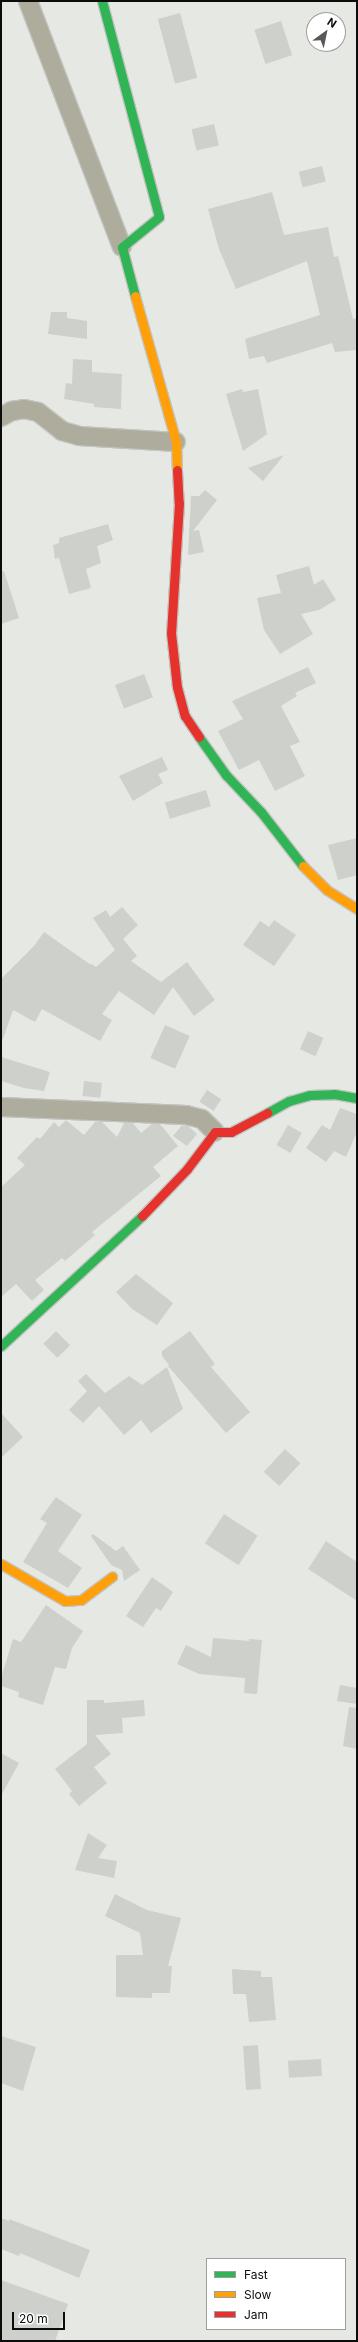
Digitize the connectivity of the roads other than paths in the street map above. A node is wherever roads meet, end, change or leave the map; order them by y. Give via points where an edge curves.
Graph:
1 (28, 1) edge
2 (102, 1) edge
3 (122, 247) junction
4 (1, 416) edge
5 (176, 442) junction
6 (357, 909) edge
7 (357, 1098) edge
8 (1, 1108) edge
9 (215, 1132) junction
10 (1, 1346) edge
11 (1, 1564) edge
12 (112, 1577) dead end

1 - 3 street
2 - 3 street via 159,217
3 - 5 street
4 - 5 street via 24,409 38,412 62,430 79,436
5 - 6 street via 179,503 171,633 177,687 185,716 226,775 261,812 310,875 327,890
7 - 9 street via 334,1094 310,1095 289,1101 231,1132
8 - 9 street via 186,1115 202,1119
9 - 10 street via 188,1169 156,1202
11 - 12 street via 65,1601 81,1600

